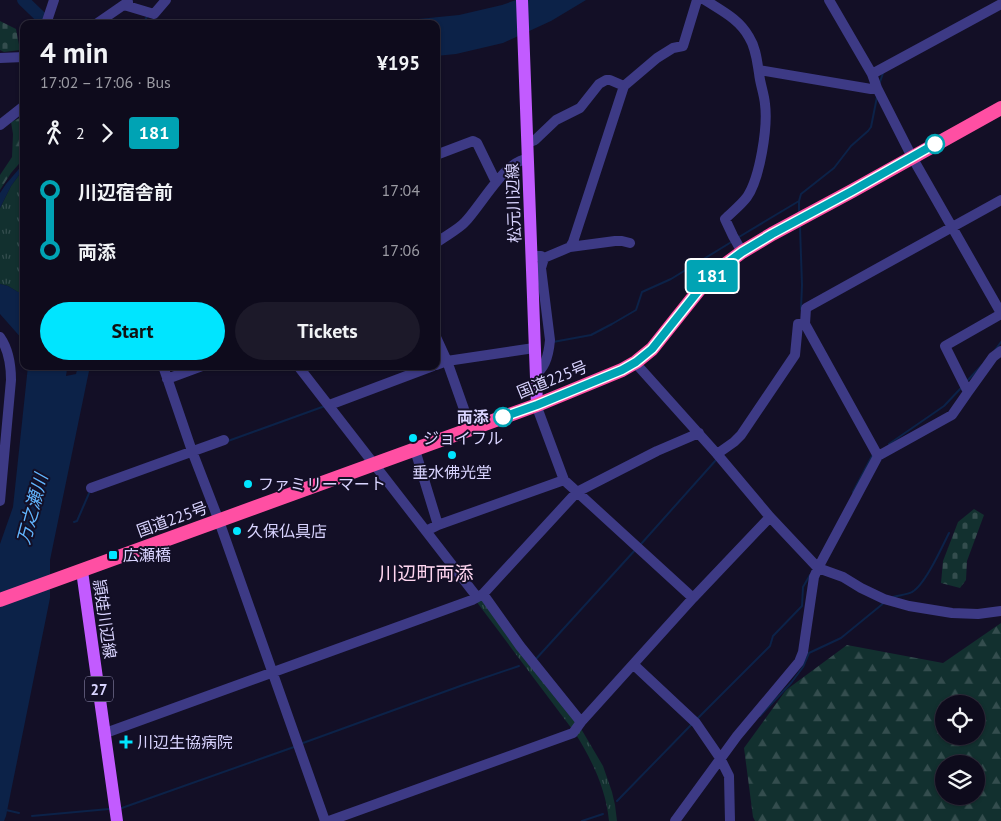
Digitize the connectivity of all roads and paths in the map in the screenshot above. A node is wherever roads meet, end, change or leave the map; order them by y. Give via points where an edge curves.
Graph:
1 (111, 0) edge
2 (166, 0) edge
3 (522, 0) edge
4 (697, 0) edge
5 (705, 0) edge
6 (829, 0) edge
7 (53, 4) edge
8 (125, 4) edge
9 (1001, 4) edge
10 (47, 20) edge
11 (102, 20) edge
12 (20, 57) edge
13 (0, 58) edge
14 (759, 70) junction
15 (872, 74) junction
16 (624, 86) junction
17 (878, 90) junction
18 (1001, 108) edge
19 (20, 109) edge
20 (0, 125) edge
21 (527, 143) junction
22 (440, 153) edge
23 (912, 157) junction
24 (528, 159) junction
25 (496, 182) junction
26 (1001, 200) edge
27 (953, 227) junction
28 (440, 240) edge
29 (630, 243) dead end
30 (738, 244) junction
31 (570, 247) junction
32 (531, 256) junction
33 (544, 258) junction
34 (1001, 314) edge
35 (802, 324) junction
36 (0, 337) edge
37 (440, 346) edge
38 (534, 348) junction
39 (1000, 353) edge
40 (446, 360) junction
41 (636, 362) junction
42 (440, 363) edge
43 (164, 370) edge
44 (191, 370) edge
45 (301, 370) edge
46 (424, 370) edge
47 (536, 373) junction
48 (167, 379) junction
49 (965, 387) junction
50 (537, 405) junction
51 (329, 406) junction
52 (471, 429) junction
53 (699, 434) junction
54 (224, 440) dead end
55 (415, 450) junction
56 (193, 454) junction
57 (719, 456) junction
58 (878, 456) junction
59 (374, 464) junction
60 (564, 480) junction
61 (91, 488) dead end
62 (577, 492) junction
63 (0, 501) edge
64 (770, 518) junction
65 (219, 521) junction
66 (438, 525) junction
67 (426, 530) junction
68 (818, 568) junction
69 (82, 571) junction
70 (480, 596) junction
71 (693, 598) junction
72 (0, 600) edge
73 (1001, 610) edge
74 (634, 665) junction
75 (272, 673) junction
76 (580, 722) junction
77 (105, 732) junction
78 (722, 761) junction
79 (116, 813) edge
80 (325, 821) edge
81 (328, 821) edge
82 (675, 821) edge
83 (730, 821) edge

1 - 8 street
2 - 8 street via 154,14
3 - 21 main road, 松元川辺線
4 - 16 street via 683,46 657,58
5 - 14 street via 738,22 749,36
6 - 15 street
7 - 10 street
8 - 11 street
9 - 15 street
12 - 13 street
14 - 17 street
14 - 30 street via 766,111 758,172 747,197 725,219
15 - 17 street
16 - 21 street via 610,80 599,84 580,108 556,120 535,140
16 - 31 street
17 - 23 street
18 - 23 highway, 国道225号
19 - 20 street
21 - 24 main road, 松元川辺線
22 - 25 street via 473,141 478,143
23 - 27 street
23 - 30 highway, 国道225号 via 772,234
24 - 25 street via 518,161
24 - 32 main road, 松元川辺線
25 - 28 street via 464,223
26 - 27 street
27 - 34 street
27 - 35 street via 806,308
29 - 31 street via 615,241
30 - 41 highway, 国道225号 via 652,349
31 - 33 street
32 - 33 street
32 - 38 main road, 松元川辺線
33 - 47 street via 541,268 550,340 544,364
34 - 49 street via 944,346
35 - 57 street via 798,324 795,355 741,435
35 - 58 street
36 - 63 street via 8,352 11,380
37 - 40 street
38 - 40 street
38 - 47 main road, 松元川辺線
39 - 49 street
40 - 42 street
40 - 52 street
41 - 50 highway, 国道225号
41 - 53 street
43 - 48 street
44 - 48 street
45 - 51 street
46 - 51 street
47 - 50 main road, 松元川辺線
48 - 56 street
49 - 58 street via 952,415
50 - 52 highway, 国道225号
50 - 60 street
51 - 59 street
52 - 55 highway, 国道225号
53 - 57 street
53 - 62 street via 657,451
54 - 56 street
55 - 59 highway, 国道225号
55 - 66 street
56 - 61 street
56 - 65 street
57 - 64 street
58 - 68 street
59 - 65 highway, 国道225号
59 - 67 street
60 - 62 street
60 - 66 street
62 - 70 street
62 - 71 street
64 - 68 street
64 - 71 street
65 - 69 highway, 国道225号
65 - 75 street
66 - 67 street
67 - 70 street
68 - 73 street via 887,600 909,606 952,613 978,614
68 - 78 street via 799,662 737,736
69 - 72 highway, 国道225号
69 - 77 main road, 頴娃川辺線 / 27
70 - 75 street
70 - 76 street
71 - 74 street
74 - 76 street
74 - 78 street via 694,721
75 - 77 street
75 - 80 street
76 - 81 street via 573,733
77 - 79 main road, 頴娃川辺線 / 27
78 - 82 street
78 - 83 street via 729,776

